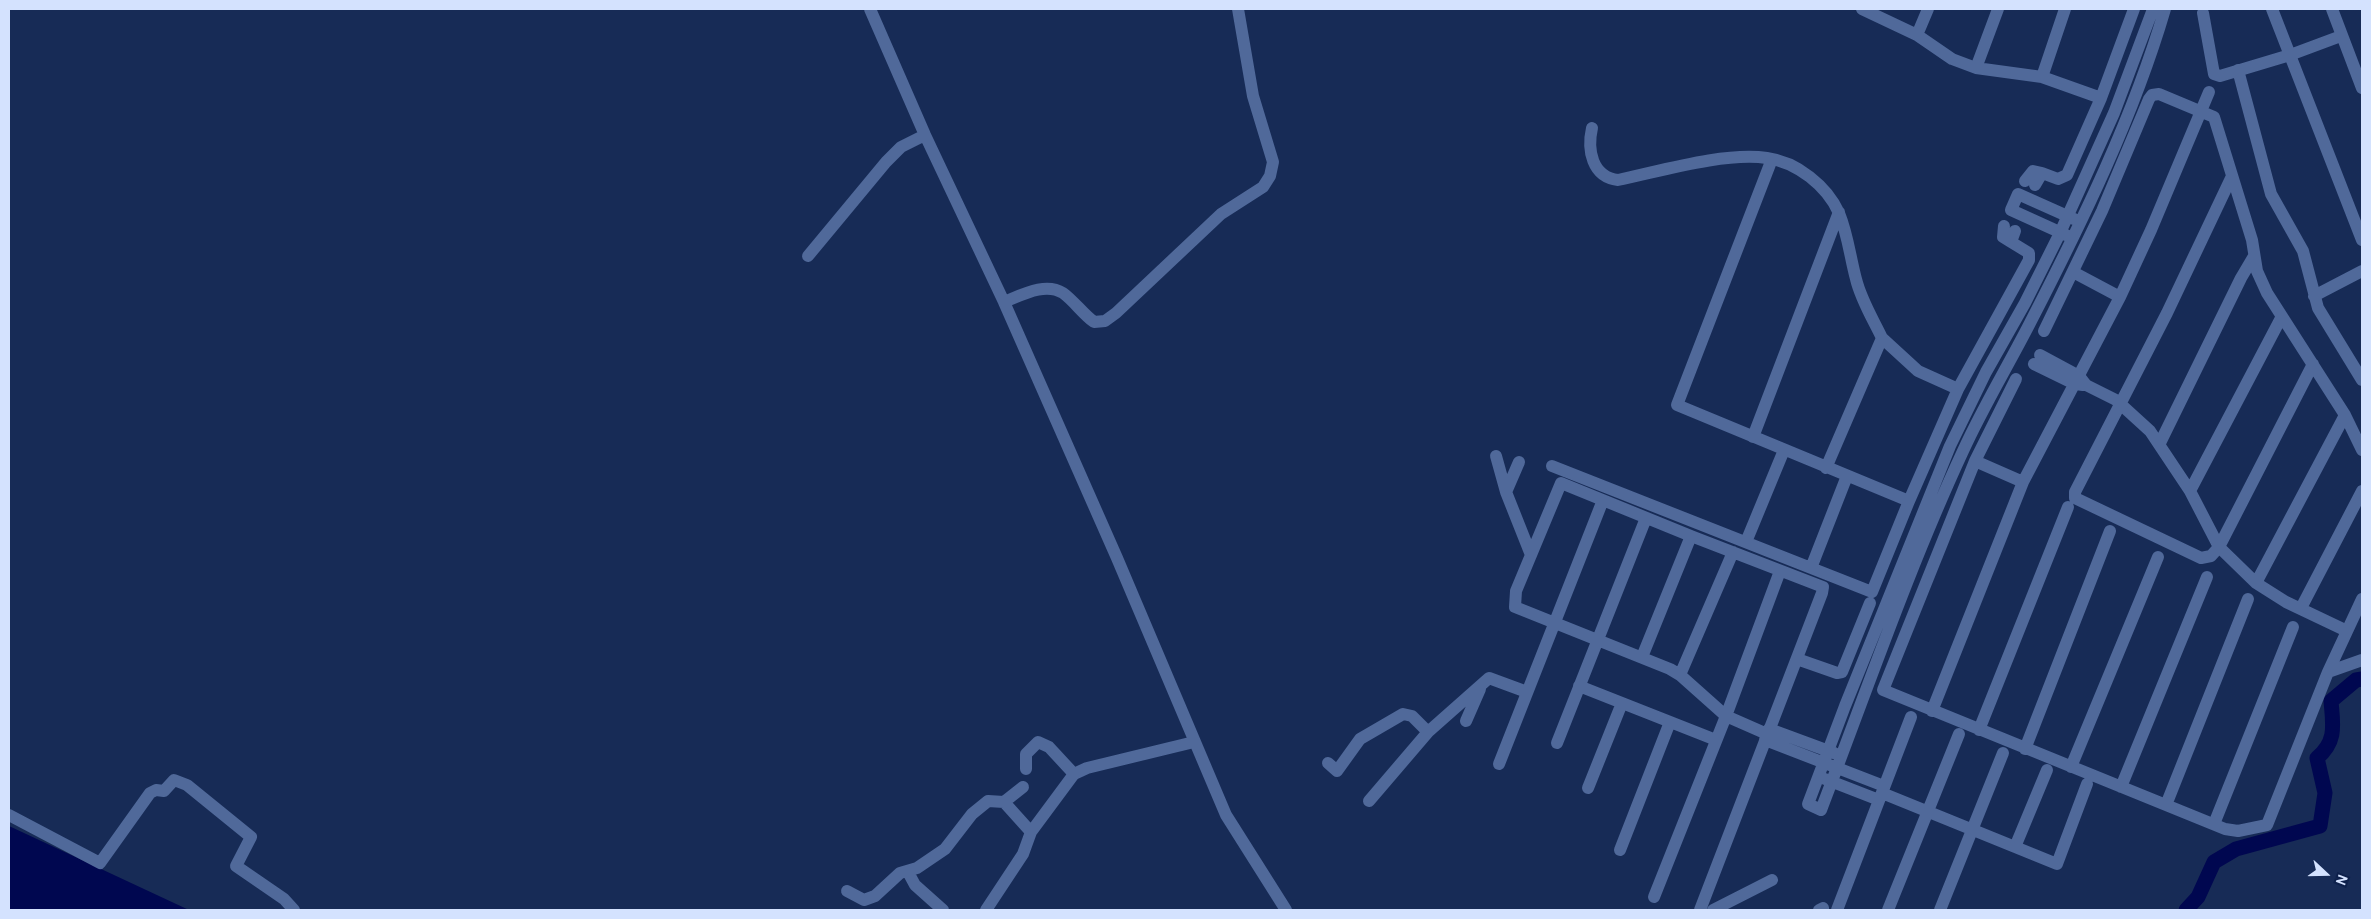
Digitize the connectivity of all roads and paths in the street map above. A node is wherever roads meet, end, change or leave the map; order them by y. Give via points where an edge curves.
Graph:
1 (870, 9) edge
2 (1238, 9) edge
3 (1862, 9) edge
4 (1928, 9) edge
5 (1998, 9) edge
6 (2065, 9) edge
7 (2134, 9) edge
8 (2153, 9) edge
9 (2166, 9) edge
10 (2272, 9) edge
11 (2332, 9) edge
12 (2203, 13) dead end
13 (1917, 35) junction
14 (2341, 36) junction
15 (2290, 55) junction
16 (1976, 68) junction
17 (2238, 70) junction
18 (2042, 77) junction
19 (2362, 88) edge
20 (2209, 92) dead end
21 (2100, 98) junction
22 (2202, 110) junction
23 (1592, 128) dead end
24 (925, 135) junction
25 (1772, 159) junction
26 (2232, 176) junction
27 (2026, 190) junction
28 (1839, 212) junction
29 (2067, 216) junction
30 (2080, 222) junction
31 (2013, 224) junction
32 (2060, 233) junction
33 (2073, 238) junction
34 (2362, 240) edge
35 (808, 256) dead end
36 (2254, 256) junction
37 (2362, 270) edge
38 (2073, 272) junction
39 (2314, 296) junction
40 (2120, 297) junction
41 (1004, 302) junction
42 (2281, 318) junction
43 (2044, 331) dead end
44 (1882, 338) junction
45 (2003, 342) junction
46 (2016, 349) junction
47 (2312, 364) junction
48 (2016, 379) dead end
49 (2362, 380) edge
50 (2080, 382) junction
51 (1958, 389) junction
52 (2122, 404) junction
53 (2345, 415) junction
54 (1753, 437) junction
55 (2160, 443) junction
56 (1950, 446) junction
57 (1784, 450) junction
58 (2362, 450) edge
59 (1963, 451) junction
60 (1496, 456) dead end
61 (1975, 461) junction
62 (1519, 462) dead end
63 (1552, 466) dead end
64 (1826, 468) junction
65 (1847, 476) junction
66 (2023, 482) junction
67 (2190, 491) junction
68 (2362, 491) edge
69 (1506, 492) junction
70 (1603, 500) junction
71 (1909, 501) junction
72 (2068, 507) dead end
73 (1646, 518) junction
74 (2110, 531) dead end
75 (1691, 536) junction
76 (1746, 542) junction
77 (2219, 547) junction
78 (1733, 552) junction
79 (1531, 555) junction
80 (2158, 557) dead end
81 (1811, 568) junction
82 (1780, 571) junction
83 (2207, 578) dead end
84 (2256, 583) junction
85 (1893, 586) junction
86 (1906, 590) junction
87 (2248, 599) dead end
88 (1870, 603) dead end
89 (2361, 603) edge
90 (2301, 608) junction
91 (1554, 623) junction
92 (2293, 627) dead end
93 (2347, 631) junction
94 (1598, 640) junction
95 (1642, 657) junction
96 (1797, 659) junction
97 (2362, 660) edge
98 (2328, 672) junction
99 (1680, 675) junction
100 (1856, 678) junction
101 (1482, 684) junction
102 (1869, 685) junction
103 (1579, 686) junction
104 (1527, 692) junction
105 (1622, 703) junction
106 (1932, 711) junction
107 (1726, 716) junction
108 (1910, 718) dead end
109 (1466, 721) dead end
110 (1670, 722) junction
111 (1978, 730) junction
112 (1428, 732) junction
113 (1767, 734) junction
114 (1959, 734) dead end
115 (1716, 740) junction
116 (1194, 742) junction
117 (1557, 743) dead end
118 (2025, 749) junction
119 (2003, 753) dead end
120 (1826, 756) junction
121 (1839, 761) junction
122 (1328, 763) dead end
123 (1498, 764) dead end
124 (2071, 767) junction
125 (1026, 769) dead end
126 (2047, 770) dead end
127 (1074, 774) junction
128 (1819, 776) junction
129 (1832, 781) junction
130 (2087, 784) dead end
131 (1023, 787) dead end
132 (2121, 787) junction
133 (1588, 788) dead end
134 (1882, 793) junction
135 (1004, 802) junction
136 (1369, 802) dead end
137 (2166, 805) junction
138 (1928, 812) junction
139 (9, 815) edge
140 (2214, 824) junction
141 (1971, 830) junction
142 (1031, 832) junction
143 (2015, 848) junction
144 (1620, 850) dead end
145 (908, 872) junction
146 (1772, 880) dead end
147 (847, 891) dead end
148 (1654, 897) dead end
149 (294, 910) edge
150 (943, 910) edge
151 (986, 910) edge
152 (1286, 910) edge
153 (1700, 910) edge
154 (1713, 910) edge
155 (1837, 910) edge
156 (1888, 910) edge
157 (1940, 910) edge

1 - 24 street
2 - 41 street via 1253,96 1272,162 1270,176 1263,187 1221,214 1133,299 1105,321 1094,322 1064,294 1054,289 1040,289
3 - 13 street
4 - 13 street
5 - 16 street
6 - 18 street
7 - 21 street
8 - 29 street via 2114,114
9 - 30 street via 2127,116
10 - 15 street
11 - 14 street
12 - 17 street via 2214,74 2220,76
13 - 16 street via 1952,59
14 - 15 street
14 - 19 street
15 - 17 street
15 - 34 street
16 - 18 street
17 - 39 street via 2272,194 2303,251
18 - 21 street
20 - 22 street
21 - 27 street via 2068,175 2058,179 2033,171
22 - 26 street via 2214,117
22 - 38 street via 2159,94 2149,99
22 - 40 street
23 - 25 street via 1590,152 1595,165 1608,179 1618,180 1740,157
24 - 35 street via 901,147 886,162
24 - 41 street
25 - 28 street via 1788,164 1813,180 1828,193
25 - 54 street via 1677,404
26 - 36 street
26 - 52 street
27 - 29 street
27 - 31 street
28 - 44 street via 1848,237 1856,280
28 - 54 street
29 - 30 street
29 - 32 street
30 - 33 street
31 - 32 street
31 - 51 street via 2029,253 2029,260
32 - 33 street
32 - 45 street
33 - 46 street
36 - 42 street via 2266,293
36 - 55 street
37 - 39 street
38 - 40 street
38 - 43 street
39 - 49 street via 2329,329
40 - 50 street
41 - 116 street
42 - 47 street
42 - 67 street
44 - 51 street via 1918,371
44 - 64 street
45 - 46 street
45 - 56 street
46 - 50 street
46 - 59 street
47 - 53 street
47 - 77 street
48 - 61 street
50 - 52 street
50 - 66 street
51 - 71 street
52 - 55 street
52 - 77 street via 2075,492 2075,498 2201,558 2211,556
53 - 58 street
53 - 84 street
54 - 57 street
55 - 67 street
56 - 59 street
56 - 85 street
57 - 64 street
57 - 76 street
59 - 86 street
60 - 69 street
61 - 66 street
61 - 106 street via 1883,690
62 - 69 street
63 - 76 street
64 - 65 street
65 - 71 street
65 - 81 street
66 - 106 street
67 - 77 street
68 - 90 street
69 - 79 street
70 - 73 street
70 - 79 street via 1561,483
70 - 91 street
71 - 81 street via 1872,592
72 - 111 street
73 - 75 street
73 - 94 street
74 - 118 street
75 - 78 street
75 - 95 street
76 - 81 street
77 - 84 street
78 - 82 street
78 - 99 street
79 - 91 street via 1516,591 1515,607
80 - 124 street
82 - 96 street via 1820,584 1823,590
82 - 107 street
83 - 132 street
84 - 90 street
85 - 86 street
85 - 100 street
86 - 102 street
87 - 137 street
88 - 96 street via 1842,672
89 - 93 street
90 - 93 street
91 - 94 street
91 - 104 street
92 - 140 street
93 - 98 street
94 - 95 street
94 - 103 street
95 - 99 street
96 - 113 street
97 - 98 street
98 - 140 street via 2267,825 2238,831
99 - 107 street
100 - 102 street
100 - 120 street
101 - 104 street via 1489,678
101 - 109 street
101 - 112 street
102 - 121 street
103 - 105 street
103 - 117 street
104 - 123 street
105 - 110 street
105 - 133 street
106 - 111 street
107 - 113 street
107 - 115 street
108 - 134 street
110 - 115 street
110 - 144 street
111 - 118 street
112 - 122 street via 1412,716 1403,714 1360,739 1337,771
112 - 136 street
113 - 120 street
113 - 153 street
114 - 138 street
115 - 148 street
116 - 127 street via 1086,768
116 - 152 street via 1226,815
118 - 124 street
119 - 141 street
120 - 121 street
120 - 128 street
121 - 129 street
121 - 134 street
124 - 132 street
125 - 127 street via 1026,754 1038,742 1049,747
126 - 143 street
127 - 142 street
128 - 129 street
128 - 129 street via 1808,804 1821,810
129 - 134 street
130 - 143 street via 2057,864
131 - 135 street
132 - 137 street
134 - 138 street
134 - 155 street
135 - 142 street
135 - 145 street via 988,800 972,814 945,848
137 - 140 street
138 - 141 street
138 - 156 street
139 - 149 street via 100,863 150,793 164,791 174,780 180,781 251,837 236,866 284,899
141 - 143 street
141 - 157 street
142 - 151 street via 1023,854
145 - 147 street via 900,874 875,896 864,900
145 - 150 street via 915,885
146 - 154 street

